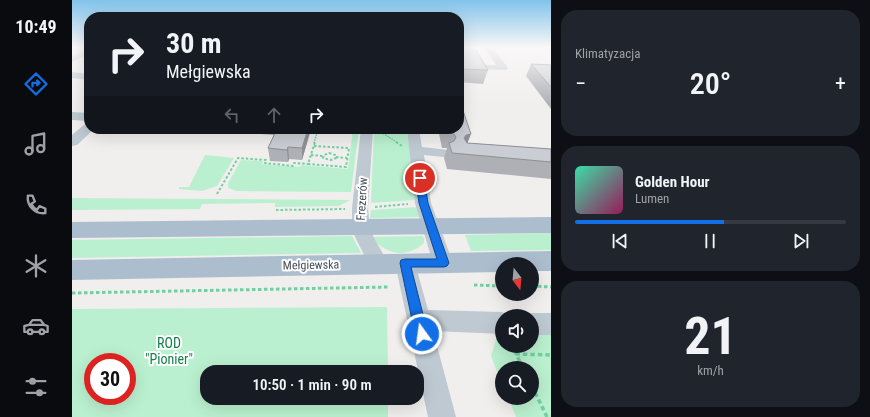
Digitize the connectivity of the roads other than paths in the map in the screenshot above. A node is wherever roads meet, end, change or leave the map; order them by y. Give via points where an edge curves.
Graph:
1 (502, 66) edge
2 (483, 67) edge
3 (72, 75) edge
4 (84, 76) edge
5 (72, 116) edge
6 (84, 117) edge
7 (84, 131) edge
8 (367, 134) edge
9 (412, 134) edge
10 (72, 142) edge
11 (409, 148) junction
12 (443, 153) dead end
13 (551, 225) edge
14 (431, 226) junction
15 (361, 228) junction
16 (72, 230) edge
17 (551, 261) edge
18 (405, 263) junction
19 (444, 263) junction
20 (379, 264) junction
21 (72, 270) edge
22 (418, 320) junction
23 (495, 323) edge
24 (539, 324) edge
25 (551, 324) edge
26 (442, 417) edge

1 - 2 street
3 - 4 street
5 - 6 street
7 - 10 street
8 - 15 street, Frezerów via 360,208
9 - 11 street
11 - 12 street
11 - 14 street
13 - 14 main road
14 - 15 main road
14 - 19 street
15 - 16 main road
15 - 20 street, Frezerów
17 - 19 main road, Mełgiewska
18 - 19 main road, Mełgiewska
18 - 20 main road, Mełgiewska
18 - 22 street
20 - 21 main road, Mełgiewska
22 - 23 street
22 - 26 street
24 - 25 street

